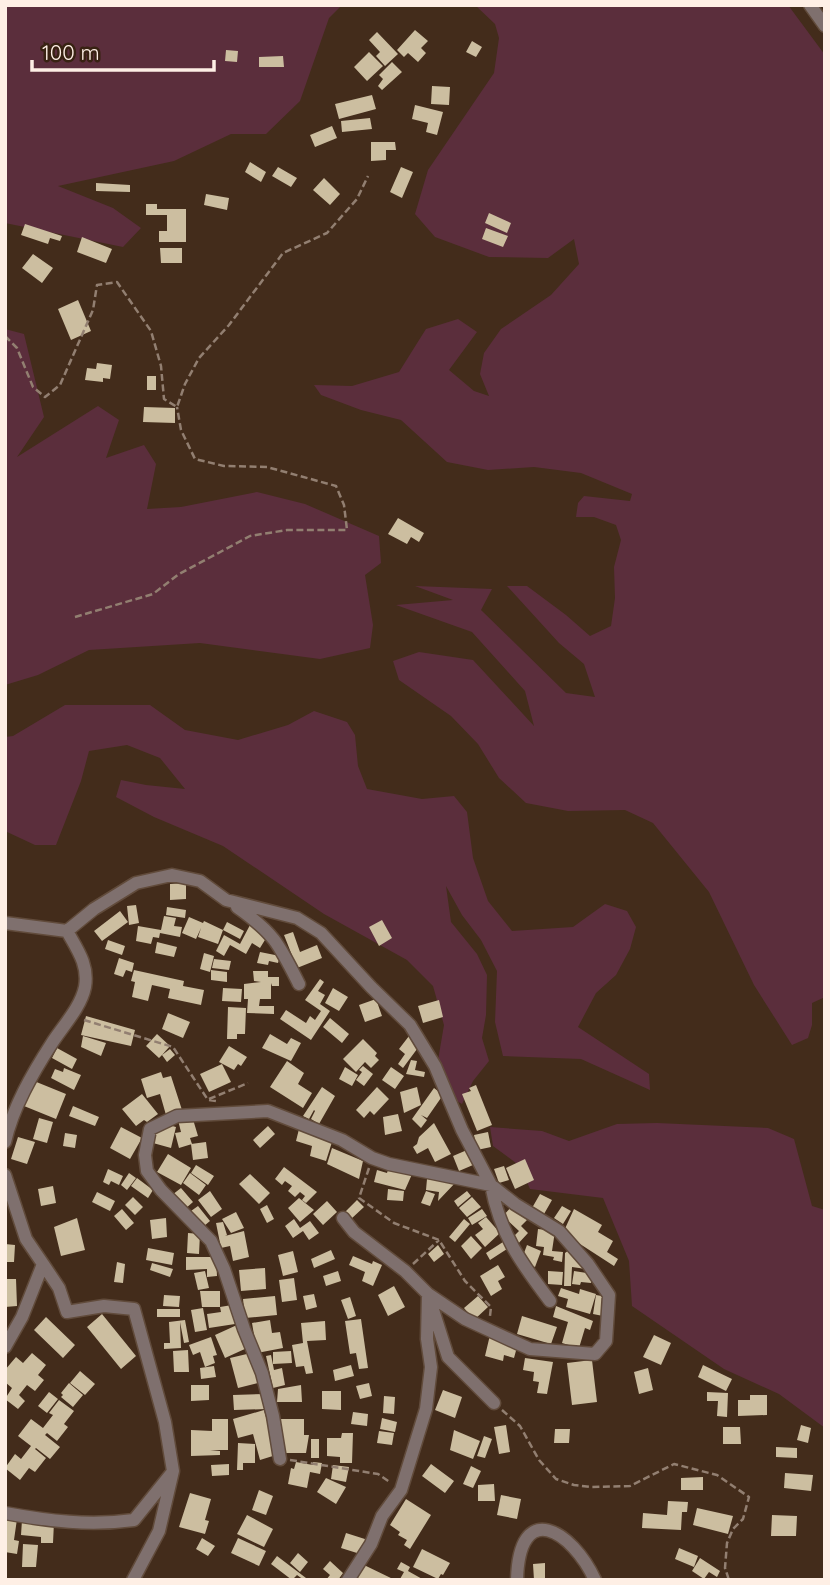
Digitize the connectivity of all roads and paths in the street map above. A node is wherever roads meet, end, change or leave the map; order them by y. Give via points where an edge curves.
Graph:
1 (810, 5) edge
2 (825, 26) edge
3 (368, 176) dead end
4 (5, 336) edge
5 (177, 407) junction
6 (75, 617) dead end
7 (226, 900) junction
8 (5, 923) edge
9 (67, 931) junction
10 (299, 984) dead end
11 (71, 1016) junction
12 (248, 1083) dead end
13 (208, 1100) junction
14 (220, 1102) dead end
15 (5, 1142) edge
16 (372, 1158) junction
17 (5, 1175) edge
18 (491, 1185) junction
19 (343, 1219) dead end
20 (439, 1240) junction
21 (43, 1264) junction
22 (405, 1270) junction
23 (428, 1294) junction
24 (550, 1301) dead end
25 (489, 1330) junction
26 (7, 1338) edge
27 (494, 1403) joint
28 (280, 1459) joint
29 (173, 1471) junction
30 (401, 1490) junction
31 (5, 1513) edge
32 (133, 1580) edge
33 (348, 1580) edge
34 (517, 1580) edge
35 (595, 1580) edge
36 (729, 1580) edge

1 - 2 street
3 - 5 path via 357,199 327,233 283,253 199,358
4 - 5 path via 17,348 33,387 45,397 60,385 93,310 97,285 117,282 151,331 164,399
5 - 6 path via 181,430 195,458 224,466 267,467 336,486 344,505 346,530 287,530 250,536 153,594
7 - 9 street via 200,881 172,875 136,883
7 - 10 street via 262,925 279,944
7 - 18 street via 297,918 321,933 410,1025 435,1066
8 - 9 street
9 - 11 street via 84,960 85,987
11 - 13 path via 173,1046
11 - 15 street via 28,1084
12 - 13 path
13 - 14 path
16 - 18 street
16 - 20 path via 359,1198 394,1223
16 - 28 street via 342,1140 268,1111 177,1116 150,1129 147,1171 211,1241 224,1269 262,1373
17 - 21 street via 26,1239
18 - 24 street via 496,1214 518,1259
18 - 25 street via 559,1231 609,1295 606,1341 595,1354 530,1349
19 - 22 street
20 - 22 path
20 - 25 path via 465,1281 491,1307
21 - 26 street via 22,1317
21 - 29 street via 59,1288 67,1312 104,1306 134,1309 165,1422
22 - 23 street
23 - 25 street
23 - 27 street via 448,1357
23 - 30 street via 431,1367 426,1409
27 - 36 path via 520,1426 556,1479 590,1488 629,1486 674,1464 717,1475 749,1497 743,1519 727,1543
28 - 30 path via 378,1474
29 - 31 street via 134,1520 71,1523
29 - 32 street via 159,1531
30 - 33 street
34 - 35 street via 523,1541 529,1533 541,1530 555,1533 573,1546

